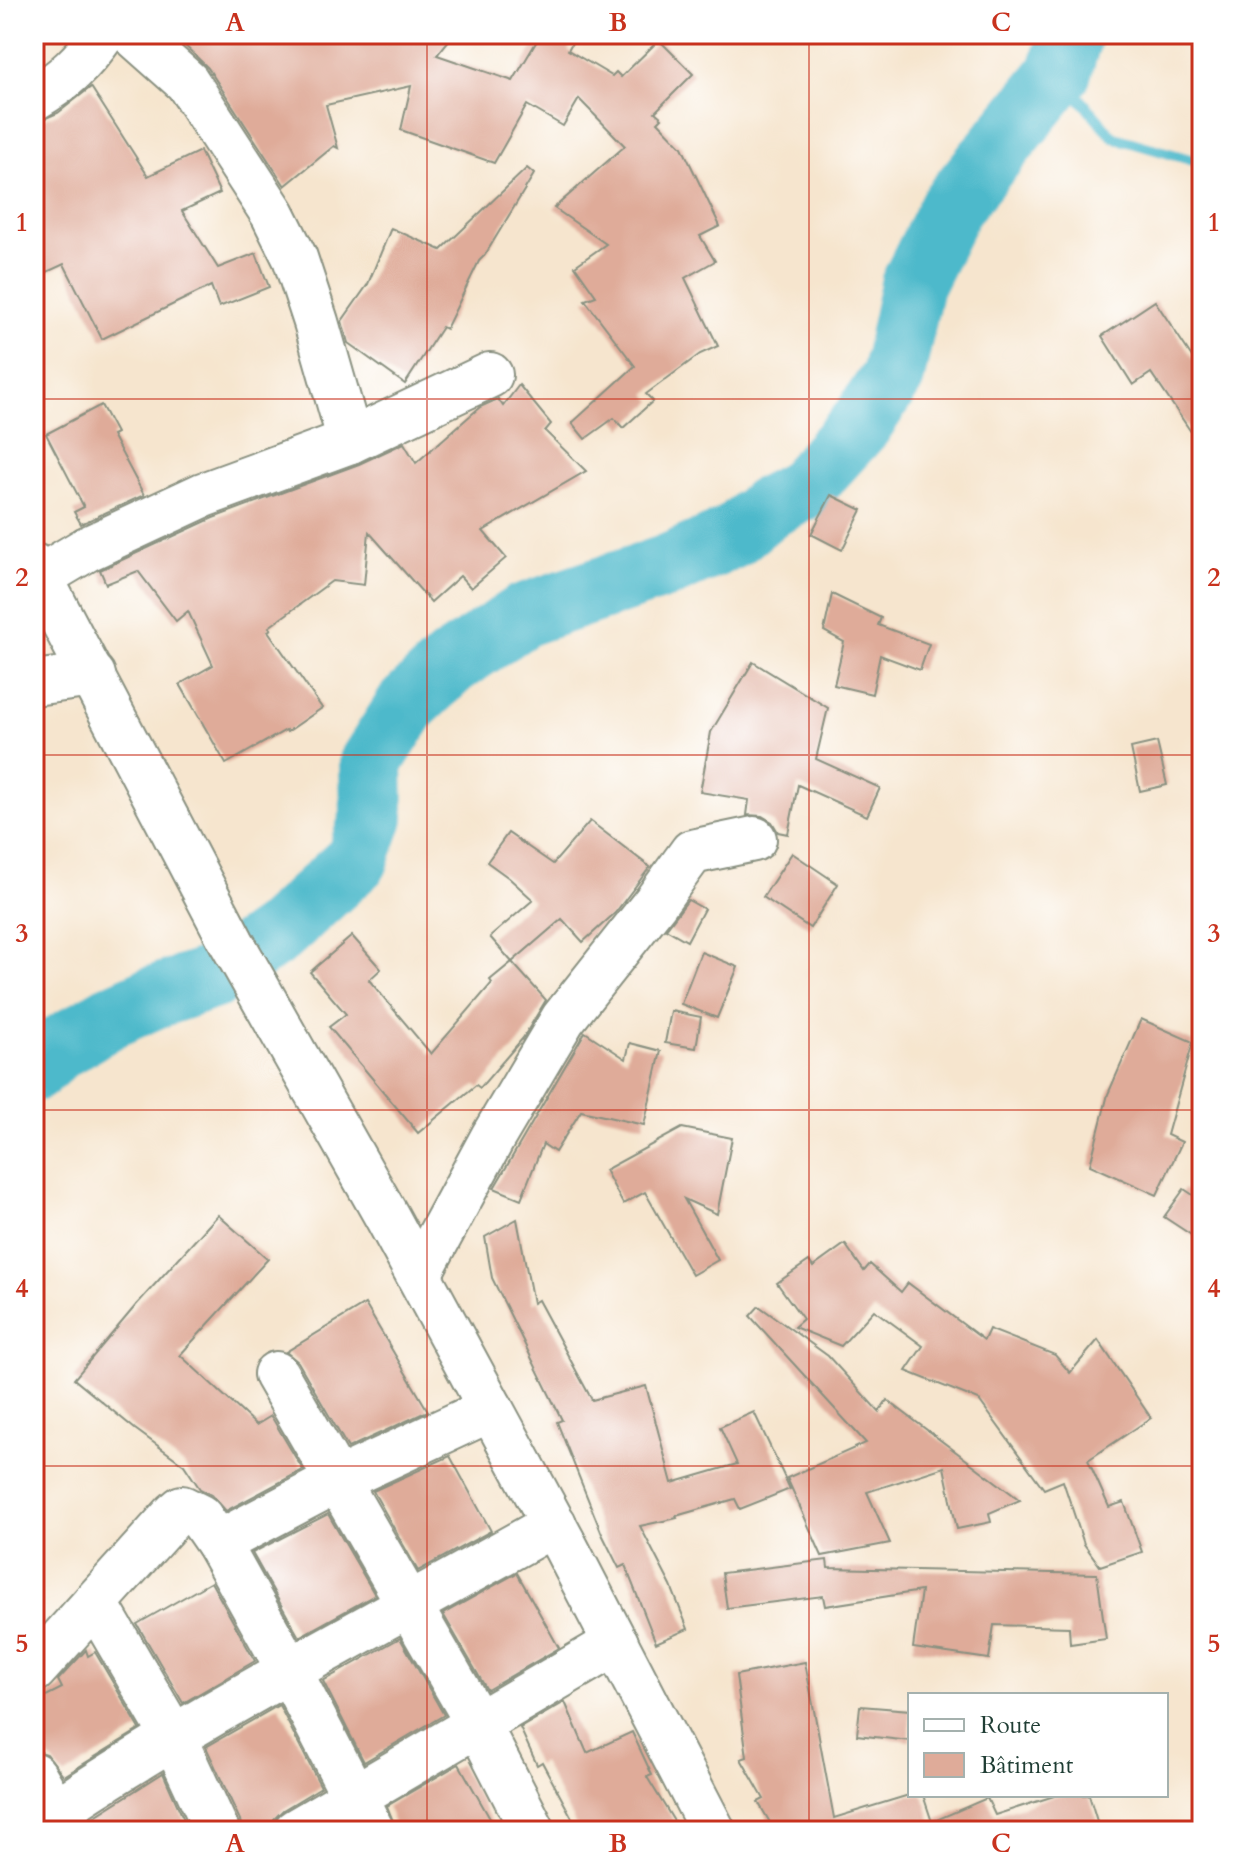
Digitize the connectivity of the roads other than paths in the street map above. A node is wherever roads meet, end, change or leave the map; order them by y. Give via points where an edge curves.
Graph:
1 (103, 34) edge
2 (133, 34) edge
3 (34, 98) edge
4 (490, 375) dead end
5 (350, 441) junction
6 (37, 572) edge
7 (93, 675) junction
8 (34, 683) edge
9 (754, 839) dead end
10 (419, 1274) junction
11 (276, 1374) dead end
12 (491, 1409) junction
13 (338, 1480) junction
14 (554, 1524) junction
15 (218, 1543) junction
16 (96, 1604) junction
17 (410, 1606) junction
18 (616, 1643) junction
19 (34, 1670) edge
20 (289, 1670) junction
21 (478, 1724) junction
22 (174, 1738) junction
23 (48, 1811) edge
24 (363, 1815) edge
25 (217, 1831) edge
26 (296, 1831) edge
27 (533, 1831) edge
28 (713, 1831) edge

1 - 3 street via 81,64
2 - 5 street via 187,82 273,214 295,258
4 - 5 street
5 - 6 street via 203,495
6 - 7 street
7 - 8 street
7 - 10 street via 232,943
9 - 10 street via 692,852 605,964 537,1062
10 - 12 street
11 - 13 street
12 - 13 street
12 - 14 street
13 - 15 street
13 - 17 street
14 - 17 street
14 - 18 street
15 - 16 street via 200,1517 182,1508
15 - 20 street
16 - 19 street
16 - 22 street
17 - 20 street
17 - 21 street
18 - 21 street
18 - 28 street
20 - 22 street
20 - 24 street
21 - 24 street
21 - 27 street
22 - 23 street
22 - 25 street
24 - 26 street

